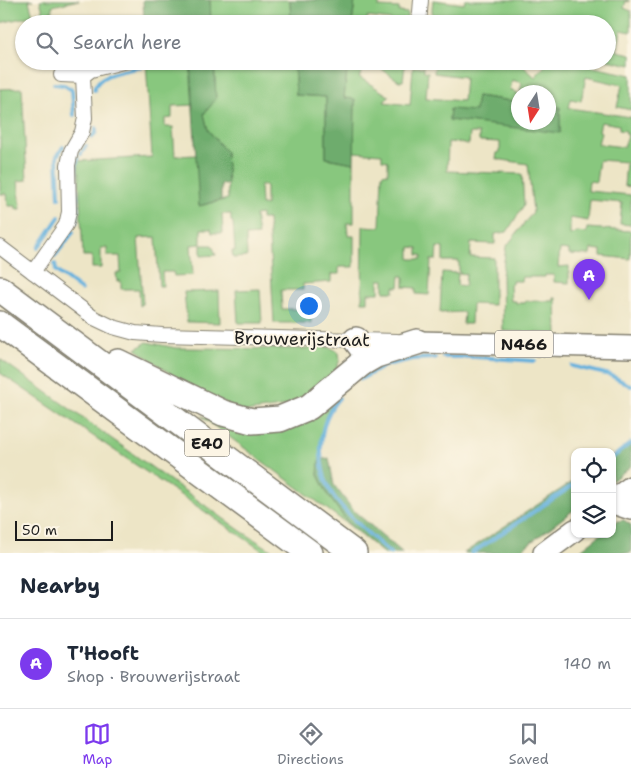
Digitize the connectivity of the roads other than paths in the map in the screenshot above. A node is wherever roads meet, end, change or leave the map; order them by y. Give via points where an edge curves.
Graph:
1 (421, 0) edge
2 (420, 15) edge
3 (91, 70) edge
4 (62, 75) dead end
5 (83, 76) junction
6 (0, 248) edge
7 (33, 272) junction
8 (0, 290) edge
9 (5, 330) edge
10 (60, 334) junction
11 (417, 342) joint
12 (631, 347) edge
13 (359, 352) junction
14 (571, 533) edge
15 (310, 553) edge
16 (354, 553) edge
17 (544, 553) edge

1 - 2 street
3 - 5 street
4 - 5 street
5 - 7 street via 85,118 68,165 69,212 66,225
6 - 7 street, Brouwerijstraat
7 - 13 street, Brouwerijstraat via 94,318 134,333
8 - 10 highway, E40
9 - 15 highway, E40
10 - 13 highway via 223,414 252,421 280,418 309,408
10 - 16 highway, E40
11 - 12 main road, N466
11 - 13 highway via 376,355
14 - 17 main road

